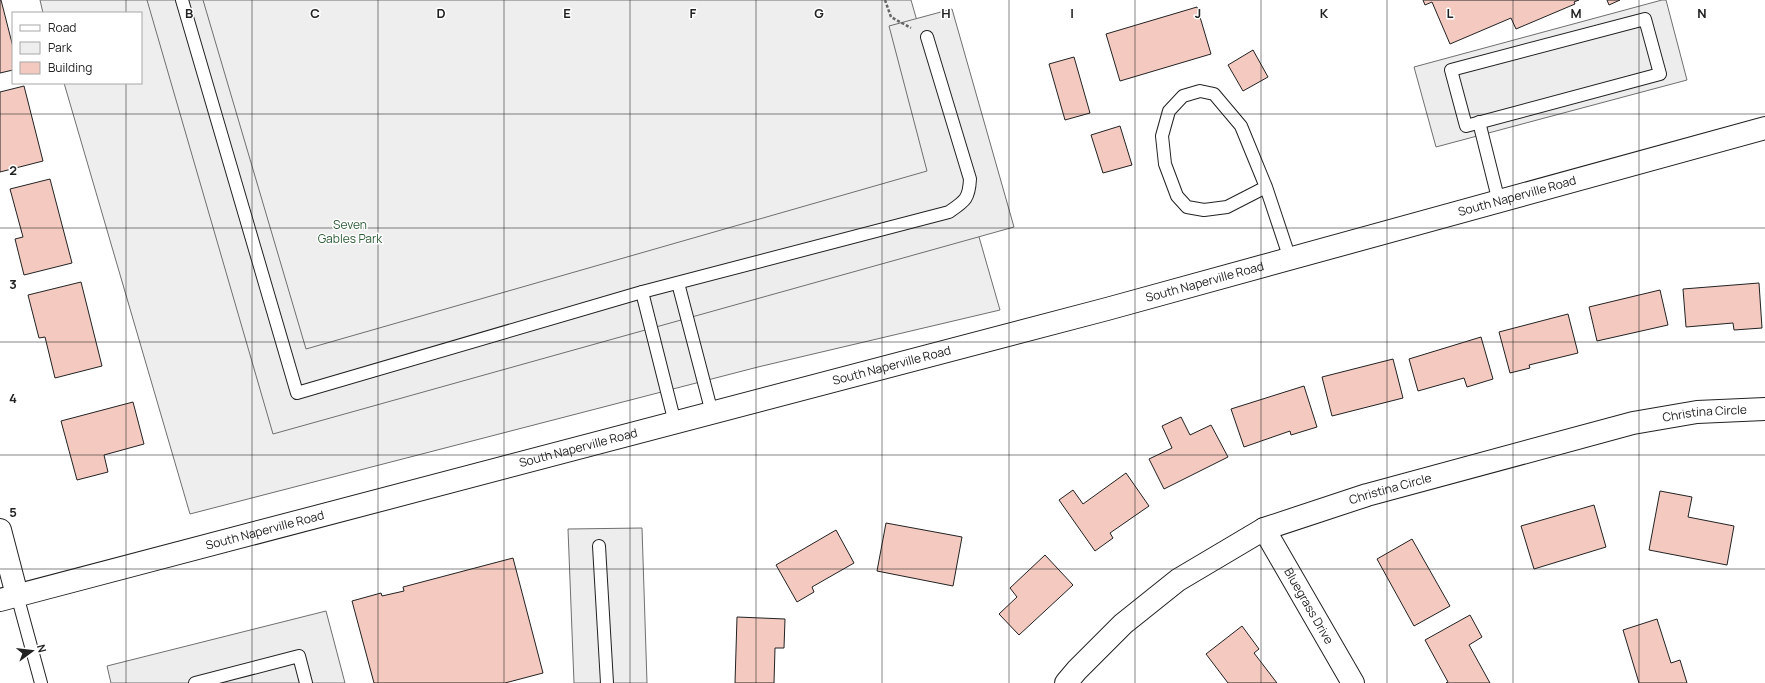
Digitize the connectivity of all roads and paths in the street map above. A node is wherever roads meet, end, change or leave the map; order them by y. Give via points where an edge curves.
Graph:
1 (182, 0) edge
2 (885, 0) edge
3 (927, 37) joint
4 (1479, 122) junction
5 (1765, 128) edge
6 (1266, 187) junction
7 (1499, 202) junction
8 (1290, 259) junction
9 (678, 283) junction
10 (642, 292) junction
11 (1765, 409) edge
12 (712, 413) junction
13 (675, 423) junction
14 (1264, 529) junction
15 (0, 530) edge
16 (600, 546) dead end
17 (8, 598) edge
18 (41, 683) edge
19 (194, 683) edge
20 (306, 683) edge
21 (608, 683) edge
22 (1066, 683) edge
23 (1353, 683) edge

1 - 10 lane via 297,393
2 - 3 path via 891,17
3 - 9 lane via 970,179 969,194 960,205 949,212
4 - 4 lane via 1660,74 1645,19 1451,70 1466,126
4 - 7 lane
5 - 7 main road, South Naperville Road
6 - 6 lane via 1241,126 1214,94 1200,91 1183,96 1169,111 1162,136 1166,164 1177,196 1187,207 1204,210 1227,207
6 - 8 lane
7 - 8 main road, South Naperville Road
8 - 12 main road, South Naperville Road
9 - 10 lane
9 - 12 lane
10 - 13 lane
11 - 14 main road, Christina Circle via 1697,412 1633,423 1367,495
12 - 13 main road, South Naperville Road
13 - 17 main road, South Naperville Road
14 - 22 main road, Christina Circle via 1178,580 1123,624
14 - 23 main road, Bluegrass Drive
15 - 17 main road
16 - 21 lane
17 - 18 lane
19 - 20 lane via 300,656

